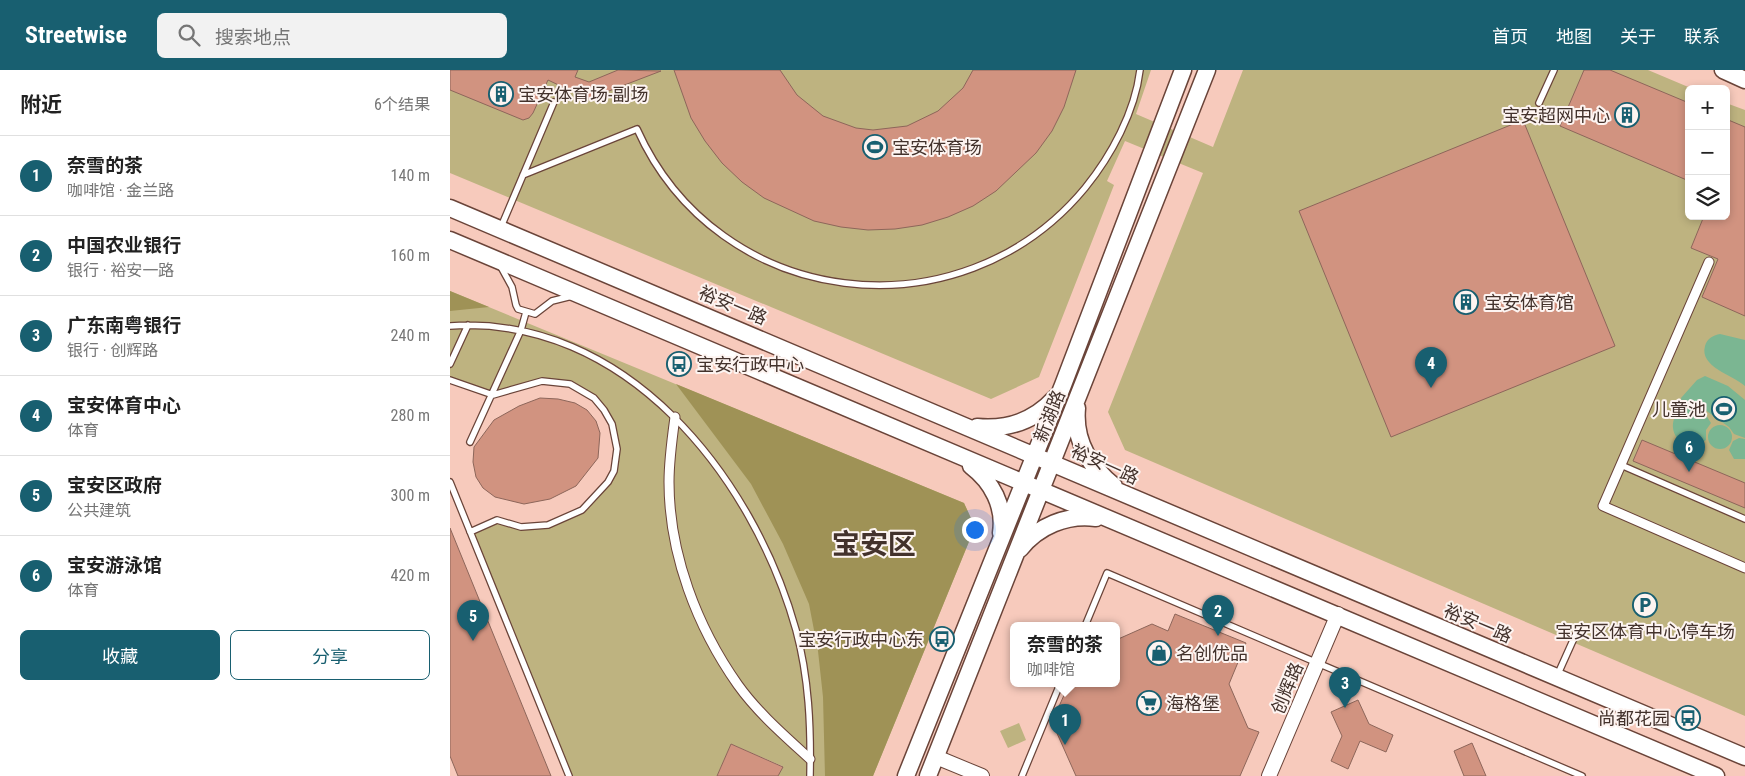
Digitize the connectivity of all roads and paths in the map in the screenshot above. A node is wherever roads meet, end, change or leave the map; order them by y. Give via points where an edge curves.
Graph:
1 (1140, 70) edge
2 (1183, 70) edge
3 (1207, 70) edge
4 (1554, 70) edge
5 (1722, 70) edge
6 (1745, 80) edge
7 (554, 102) dead end
8 (1540, 103) dead end
9 (523, 175) junction
10 (450, 208) edge
11 (500, 229) junction
12 (450, 240) edge
13 (493, 258) junction
14 (1709, 262) dead end
15 (580, 295) junction
16 (526, 312) junction
17 (468, 325) junction
18 (450, 326) edge
19 (521, 330) junction
20 (1078, 346) junction
21 (1095, 354) junction
22 (450, 364) edge
23 (450, 380) edge
24 (1063, 386) junction
25 (1080, 391) junction
26 (493, 395) junction
27 (675, 417) junction
28 (967, 426) junction
29 (470, 442) dead end
30 (953, 453) junction
31 (1035, 456) junction
32 (1052, 463) junction
33 (1621, 465) junction
34 (450, 482) edge
35 (1024, 484) junction
36 (1041, 491) junction
37 (1125, 495) junction
38 (1745, 519) edge
39 (1117, 523) junction
40 (470, 532) junction
41 (998, 547) junction
42 (1015, 554) junction
43 (1745, 568) edge
44 (1338, 614) junction
45 (1087, 622) edge
46 (1579, 626) dead end
47 (1318, 662) junction
48 (1556, 678) junction
49 (1059, 687) edge
50 (936, 757) junction
51 (1745, 757) edge
52 (810, 759) junction
53 (569, 776) edge
54 (810, 776) edge
55 (906, 776) edge
56 (928, 776) edge
57 (982, 776) edge
58 (1022, 776) edge
59 (1269, 776) edge
60 (1582, 776) edge
61 (1716, 776) edge

1 - 9 lane via 1130,109 1117,139 1100,171 1068,209 1029,241 1004,256 938,280 893,286 848,285 803,275 761,258 722,234 688,204 659,169 638,129
2 - 20 main road, 新湖路
3 - 21 main road, 新湖路
4 - 8 lane
5 - 6 main road
7 - 9 lane
9 - 11 lane
10 - 11 main road, 裕安一路
11 - 28 main road, 裕安一路
12 - 13 main road
13 - 15 main road
13 - 16 lane via 512,287 516,305
14 - 33 street
15 - 16 lane via 552,301 535,314
15 - 30 main road
16 - 19 lane
17 - 18 lane
17 - 19 lane
17 - 22 lane
19 - 26 lane
19 - 27 lane via 603,362 652,395
20 - 21 main road via 1081,358 1090,359
20 - 24 main road, 新湖路
21 - 25 main road, 新湖路
23 - 26 lane
24 - 28 main road via 1046,408 1027,421 1002,427
24 - 31 main road, 新湖路
25 - 32 main road, 新湖路
25 - 37 main road via 1076,418 1082,445 1104,478
26 - 29 lane
26 - 40 lane via 542,381 570,384 583,390 599,404 612,424 616,461 614,471 601,491 582,510 558,522 521,527 497,520
27 - 52 lane via 737,497 771,559 786,596 804,665 809,700
27 - 52 street via 669,483 671,514 678,554 690,593 713,643 739,686 779,732
28 - 31 main road, 裕安一路
30 - 35 main road
30 - 41 main road via 977,471 996,495 1001,512
31 - 32 main road, 裕安一路
31 - 35 main road, 新湖路
32 - 36 main road, 新湖路
32 - 37 main road, 裕安一路
33 - 38 lane
33 - 43 street via 1603,506
34 - 40 lane
35 - 36 main road
35 - 41 main road, 新湖路
36 - 39 main road
36 - 42 main road, 新湖路
37 - 48 main road, 裕安一路
39 - 42 main road via 1090,517 1062,520 1036,533
39 - 44 main road
40 - 53 lane
41 - 55 main road, 新湖路
42 - 50 main road, 新湖路
44 - 47 street, 创辉路
44 - 61 main road
45 - 47 lane via 1107,573
46 - 48 lane
47 - 59 street, 创辉路
47 - 60 lane
48 - 51 main road, 裕安一路
49 - 58 lane
50 - 56 main road, 新湖路
50 - 57 street
52 - 54 lane

